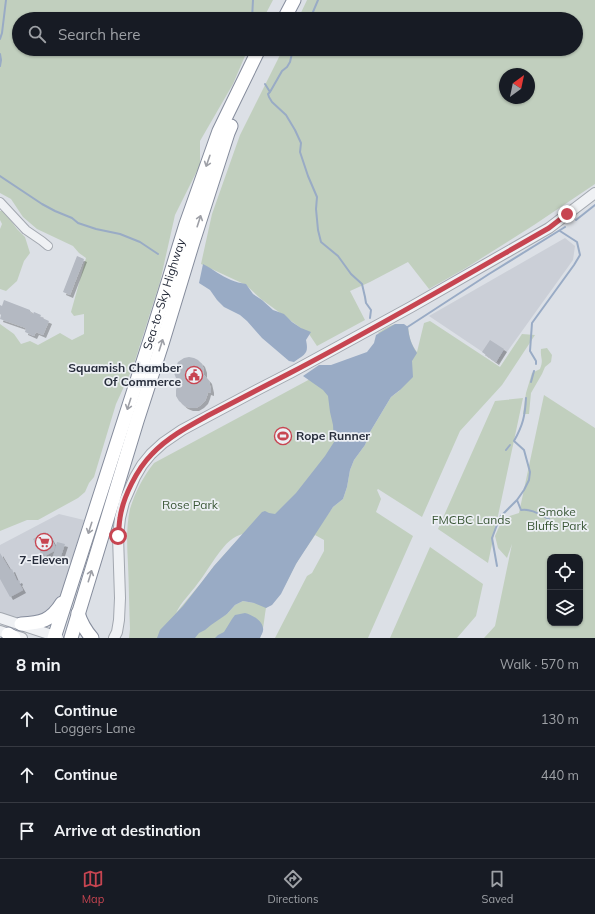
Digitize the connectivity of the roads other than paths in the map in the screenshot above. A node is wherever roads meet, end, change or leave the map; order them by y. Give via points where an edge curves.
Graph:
1 (284, 0) edge
2 (294, 0) edge
3 (278, 12) edge
4 (288, 12) edge
5 (256, 56) edge
6 (266, 56) edge
7 (595, 193) edge
8 (0, 202) edge
9 (48, 246) dead end
10 (71, 590) junction
11 (78, 613) junction
12 (0, 618) edge
13 (21, 624) junction
14 (7, 634) edge
15 (56, 637) edge
16 (22, 638) edge
17 (71, 638) edge
18 (92, 638) edge
19 (114, 638) edge

1 - 3 highway
2 - 4 highway
5 -> 10 highway, Sea-to-Sky Highway via 219,131 194,202
11 -> 6 highway, Sea-to-Sky Highway via 228,133
7 - 19 street via 549,228 411,307 182,430 151,454 135,477 120,518 119,605 117,632
8 - 9 street via 26,230
10 - 13 highway via 48,619
10 - 15 highway, Sea-to-Sky Highway
11 - 17 highway, Sea-to-Sky Highway
11 - 18 highway via 84,628
12 - 13 street
13 - 15 street
14 - 16 street

